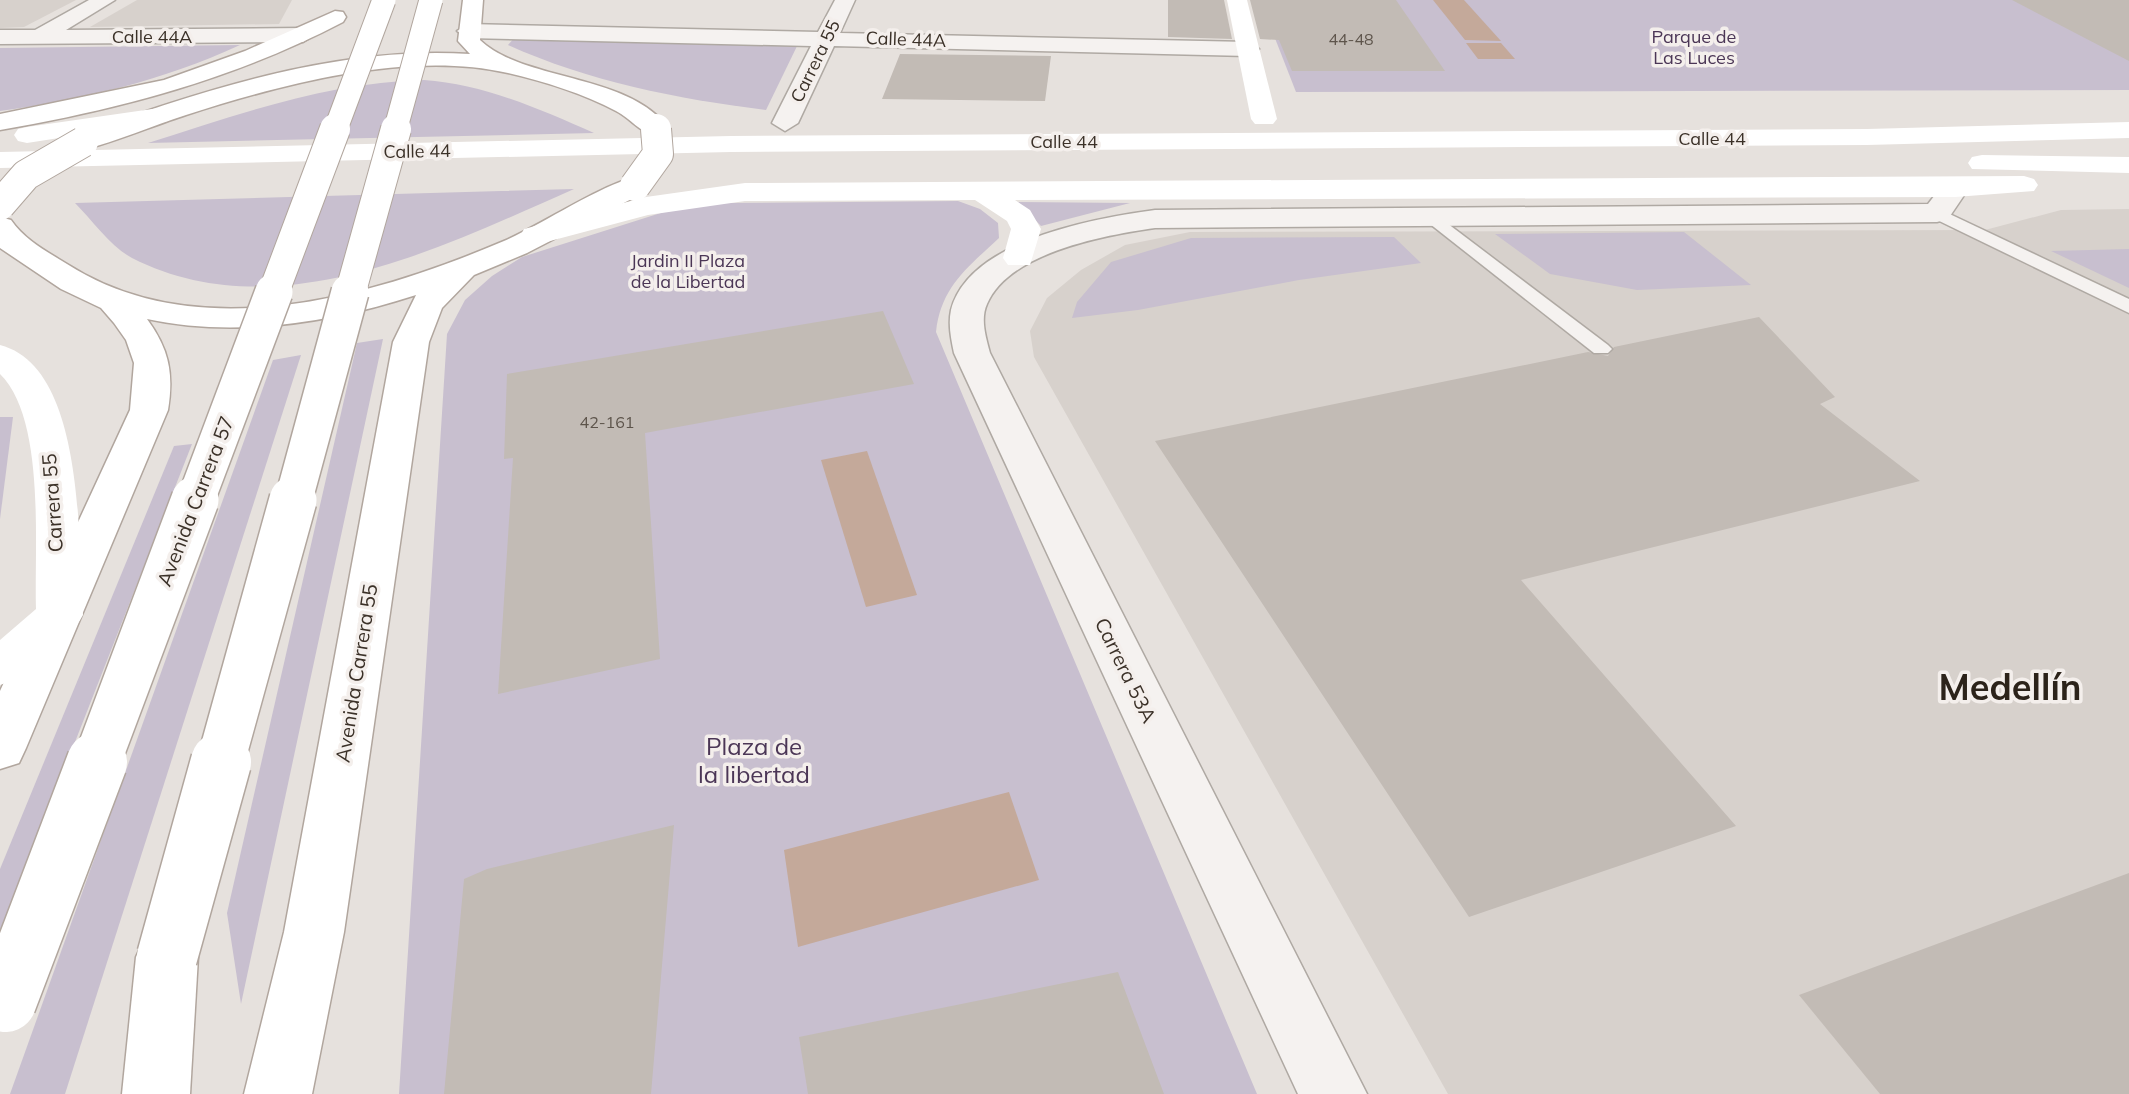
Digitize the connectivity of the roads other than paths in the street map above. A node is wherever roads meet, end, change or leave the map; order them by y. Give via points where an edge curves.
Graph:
1 (105, 0) edge
2 (384, 0) edge
3 (431, 0) edge
4 (473, 0) edge
5 (845, 0) edge
6 (1237, 0) edge
7 (339, 9) edge
8 (468, 31) junction
9 (303, 35) junction
10 (37, 36) junction
11 (0, 37) edge
12 (827, 37) junction
13 (1248, 49) junction
14 (517, 67) junction
15 (256, 89) junction
16 (159, 116) junction
17 (682, 117) dead end
18 (709, 119) dead end
19 (1264, 119) junction
20 (648, 121) junction
21 (0, 122) edge
22 (2129, 122) edge
23 (785, 123) junction
24 (2129, 130) edge
25 (0, 138) edge
26 (0, 160) edge
27 (2129, 165) edge
28 (2129, 179) edge
29 (0, 184) edge
30 (1955, 188) junction
31 (980, 190) junction
32 (1131, 190) junction
33 (1324, 190) junction
34 (0, 205) edge
35 (1937, 213) junction
36 (1431, 216) junction
37 (1215, 217) junction
38 (3, 235) edge
39 (535, 236) junction
40 (1019, 258) junction
41 (463, 268) junction
42 (114, 302) junction
43 (2129, 307) edge
44 (1601, 349) dead end
45 (0, 356) edge
46 (18, 394) edge
47 (60, 615) junction
48 (0, 667) edge
49 (0, 748) edge
50 (167, 957) junction
51 (2, 1010) edge
52 (131, 1094) edge
53 (156, 1094) edge
54 (278, 1094) edge
55 (1333, 1094) edge

1 - 10 street
2 - 51 main road, Avenida Carrera 57, bridge
3 - 50 main road, bridge
4 - 8 main road
5 - 12 street, Carrera 55
6 - 13 main road
7 - 9 main road
7 - 15 main road via 318,49 302,66
8 - 12 street, Calle 44A
8 - 14 main road via 477,49
9 - 10 street, Calle 44A
9 - 21 main road via 227,70 88,107
10 - 11 street, Calle 44A
12 - 13 street, Calle 44A
12 - 23 street, Carrera 55
13 - 19 main road
14 - 15 main road via 472,61 404,62
14 - 20 main road via 612,99
15 - 16 main road
16 - 25 main road
16 - 34 main road, bridge via 83,142 31,170
17 - 20 main road
18 - 23 main road, Calle 44
19 - 22 main road, Calle 44 via 1864,115
19 - 23 main road, Calle 44
20 - 39 main road, bridge via 660,140 658,155 635,186
24 - 26 main road, Calle 44 via 1867,137 731,144
27 - 29 main road, Calle 44 via 753,167
28 - 30 main road
30 - 33 main road
30 - 35 street
31 - 32 main road
31 - 39 main road via 710,195
31 - 40 main road via 1019,216 1026,229
32 - 33 main road
32 - 37 main road
33 - 36 main road
35 - 36 street
35 - 43 lane
36 - 37 street
36 - 44 lane
37 - 40 street via 1119,223
38 - 42 main road
39 - 41 main road
40 - 55 street, Carrera 53A via 984,280 968,307 972,353
41 - 42 main road via 379,297 246,317 161,312
41 - 54 main road, Avenida Carrera 55 via 426,304 411,342 314,932
42 - 47 main road via 152,351 156,375 149,410
45 - 46 main road via 23,376
46 - 47 main road, Carrera 55 via 46,425
47 - 48 main road
47 - 49 main road
50 - 52 lane
50 - 53 main road

